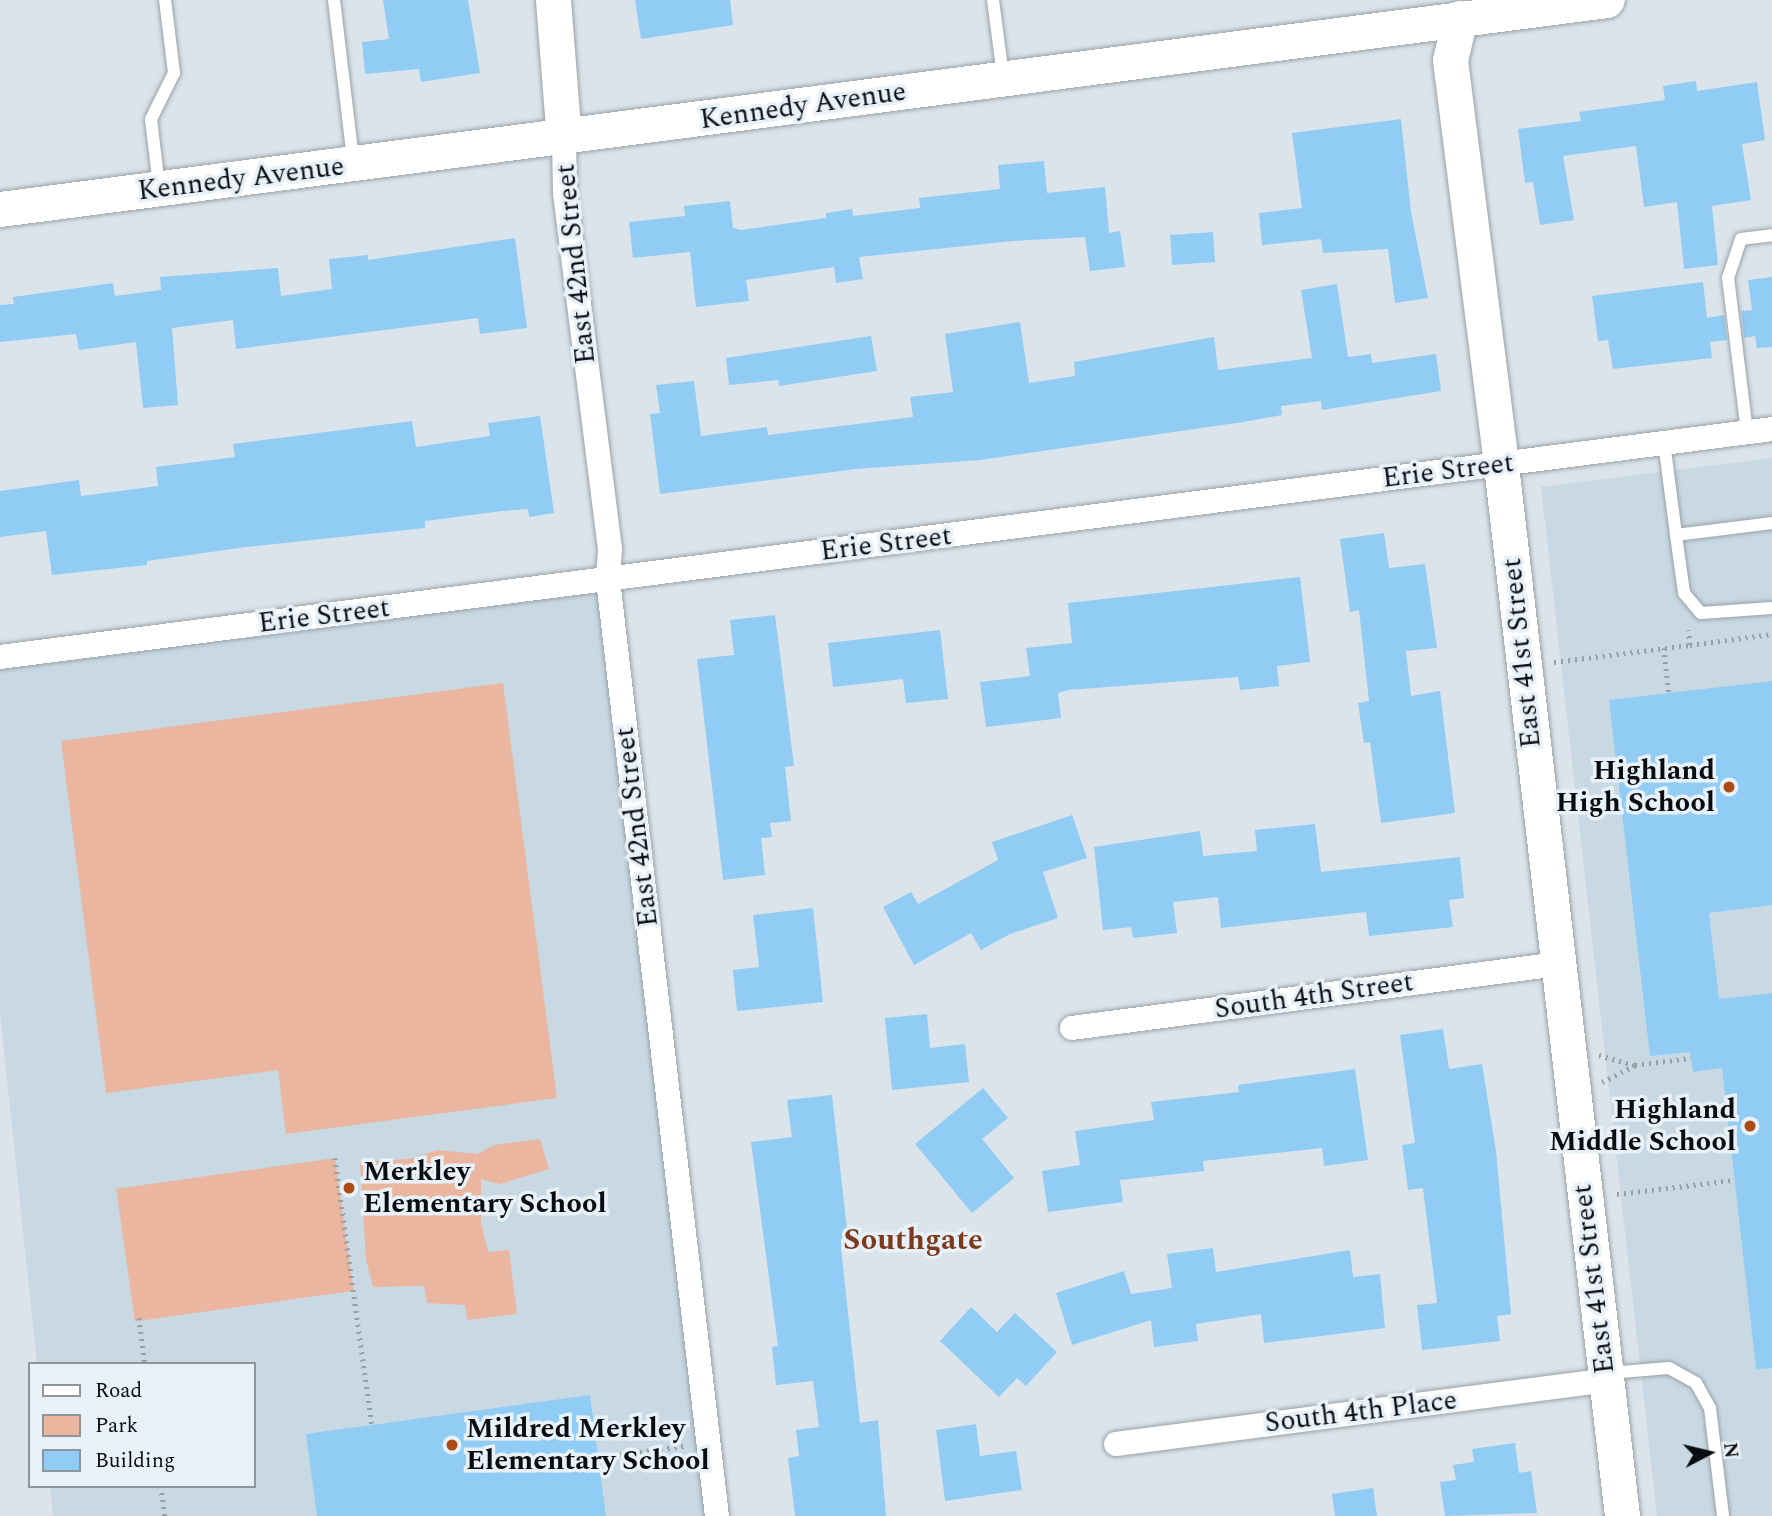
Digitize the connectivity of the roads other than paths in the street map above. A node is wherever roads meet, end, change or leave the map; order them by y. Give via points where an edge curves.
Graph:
1 (165, 0) edge
2 (334, 0) edge
3 (553, 0) edge
4 (993, 0) edge
5 (1606, 0) edge
6 (1462, 9) edge
7 (1003, 79) junction
8 (564, 139) junction
9 (353, 165) junction
10 (159, 189) junction
11 (0, 209) edge
12 (1772, 235) edge
13 (1772, 429) edge
14 (1747, 432) junction
15 (1664, 442) junction
16 (1501, 465) junction
17 (1772, 523) edge
18 (1676, 535) junction
19 (608, 580) junction
20 (1772, 608) edge
21 (0, 657) edge
22 (1557, 964) junction
23 (1072, 1028) dead end
24 (1606, 1377) junction
25 (1116, 1444) dead end
26 (717, 1516) edge
27 (1622, 1516) edge
28 (1723, 1516) edge

1 - 10 lane via 174,73 151,119
2 - 9 lane
3 - 8 street
4 - 7 lane
5 - 6 street, Kennedy Avenue
6 - 7 street, Kennedy Avenue
6 - 16 street, East 41st Street via 1450,60
7 - 8 street, Kennedy Avenue
8 - 9 street, Kennedy Avenue
8 - 19 street, East 42nd Street via 565,193 610,549
9 - 10 street, Kennedy Avenue
10 - 11 street, Kennedy Avenue
12 - 14 lane via 1741,239 1728,278
13 - 14 street, Erie Street
14 - 15 street, Erie Street
15 - 16 street, Erie Street
15 - 18 lane
16 - 19 street, Erie Street
16 - 22 street, East 41st Street
17 - 18 lane
18 - 20 lane via 1684,593 1701,613
19 - 21 street, Erie Street
19 - 26 street, East 42nd Street
22 - 23 street, South 4th Street
22 - 24 street, East 41st Street
24 - 25 street, South 4th Place
24 - 27 street, East 41st Street
24 - 28 lane via 1669,1368 1696,1383 1710,1408

